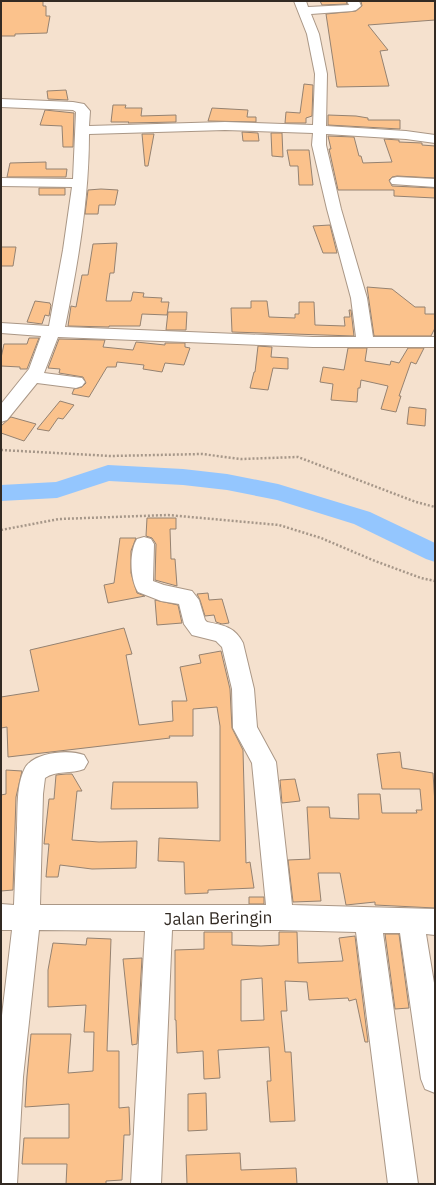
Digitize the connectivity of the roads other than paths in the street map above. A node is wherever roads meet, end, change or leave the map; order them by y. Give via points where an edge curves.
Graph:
1 (353, 1) edge
2 (302, 6) edge
3 (1, 103) edge
4 (320, 129) junction
5 (83, 130) junction
6 (435, 139) edge
7 (397, 180) dead end
8 (1, 182) edge
9 (80, 183) junction
10 (435, 183) edge
11 (1, 328) edge
12 (53, 331) junction
13 (365, 342) junction
14 (435, 342) edge
15 (32, 377) junction
16 (76, 382) dead end
17 (1, 416) edge
18 (144, 544) dead end
19 (76, 762) dead end
20 (1, 917) edge
21 (27, 917) junction
22 (280, 917) junction
23 (159, 918) junction
24 (368, 919) junction
25 (423, 921) edge
26 (435, 1079) edge
27 (5, 1089) edge
28 (2, 1184) edge
29 (146, 1184) edge
30 (403, 1184) edge

1 - 2 street via 355,6 352,8
2 - 4 street via 313,34 321,74
3 - 5 street via 79,107 83,111
4 - 5 street via 225,126
4 - 6 street
4 - 13 street via 319,145 324,172 359,298
5 - 9 street
7 - 10 street
8 - 9 street
9 - 12 street via 63,298
11 - 12 street
12 - 13 street
12 - 15 street
13 - 14 street
15 - 16 street
15 - 17 street
18 - 22 street via 142,578 145,586 161,593 185,597 195,624 204,631 223,634 232,643 243,689 245,728 264,762
19 - 21 street via 43,766 34,776 31,794
20 - 21 street, Jalan Beringin
21 - 23 street, Jalan Beringin
21 - 27 street
22 - 23 street, Jalan Beringin
22 - 24 street, Jalan Beringin
23 - 29 street
24 - 25 street, Jalan Beringin
24 - 30 street
25 - 26 street
27 - 28 street

